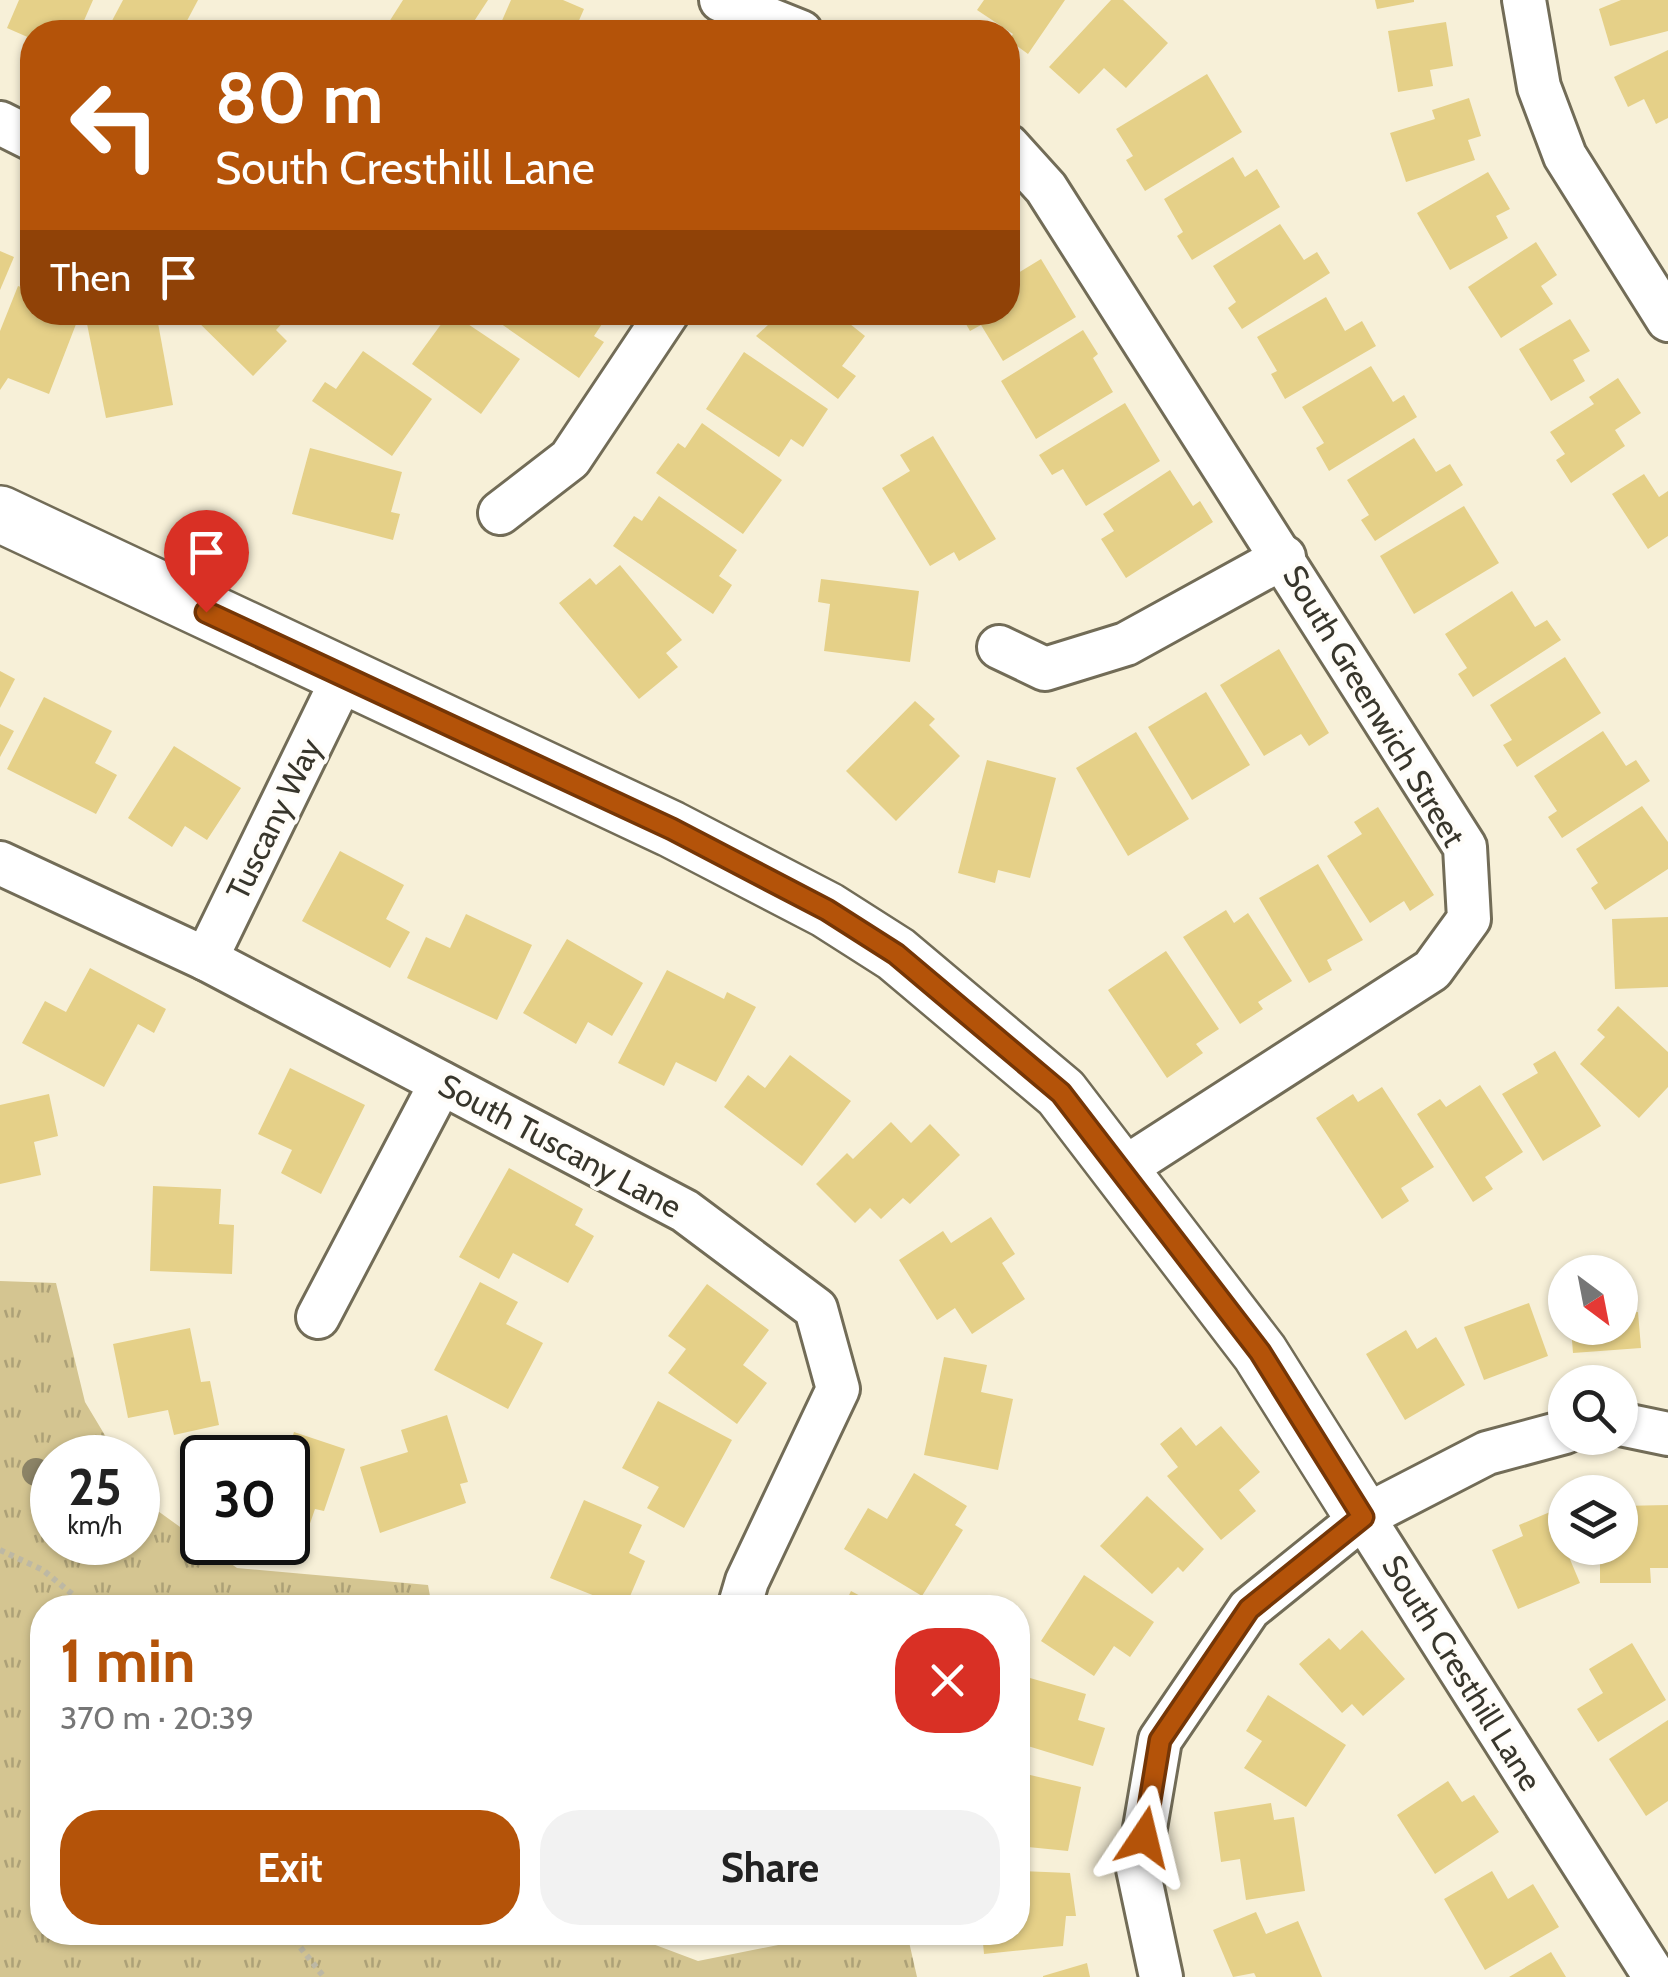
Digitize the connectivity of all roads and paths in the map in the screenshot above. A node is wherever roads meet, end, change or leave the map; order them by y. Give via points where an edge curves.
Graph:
1 (721, 0) edge
2 (1524, 0) edge
3 (771, 20) edge
4 (1020, 159) edge
5 (1668, 320) edge
6 (659, 325) edge
7 (500, 513) dead end
8 (0, 514) edge
9 (1284, 557) junction
10 (999, 647) dead end
11 (343, 678) junction
12 (0, 862) edge
13 (206, 960) junction
14 (442, 1083) junction
15 (1122, 1169) junction
16 (318, 1316) dead end
17 (1638, 1428) edge
18 (1668, 1434) edge
19 (1548, 1437) edge
20 (1363, 1517) junction
21 (0, 1550) edge
22 (74, 1595) edge
23 (743, 1595) edge
24 (298, 1945) edge
25 (324, 1977) edge
26 (1160, 1977) edge
27 (1654, 1977) edge

1 - 3 street
2 - 5 street via 1538,88 1565,156
4 - 9 street, South Greenwich Street via 1046,188
6 - 7 street via 570,459
8 - 11 street, South Cresthill Lane
9 - 10 street via 1126,644 1045,669
9 - 15 street, South Greenwich Street via 1465,847 1468,919 1432,970
11 - 13 street, Tuscany Way
11 - 15 street, South Cresthill Lane via 672,829 827,910 896,954 1008,1044 1061,1093
12 - 13 street, South Tuscany Lane
13 - 14 street, South Tuscany Lane
14 - 16 street
14 - 23 street, South Tuscany Lane via 685,1211 816,1310 838,1388
15 - 20 street, South Cresthill Lane via 1260,1352
17 - 18 street
19 - 20 street via 1487,1453
20 - 26 street via 1249,1609 1160,1740 1138,1869
20 - 27 street, South Cresthill Lane
21 - 22 path via 43,1570
24 - 25 path

